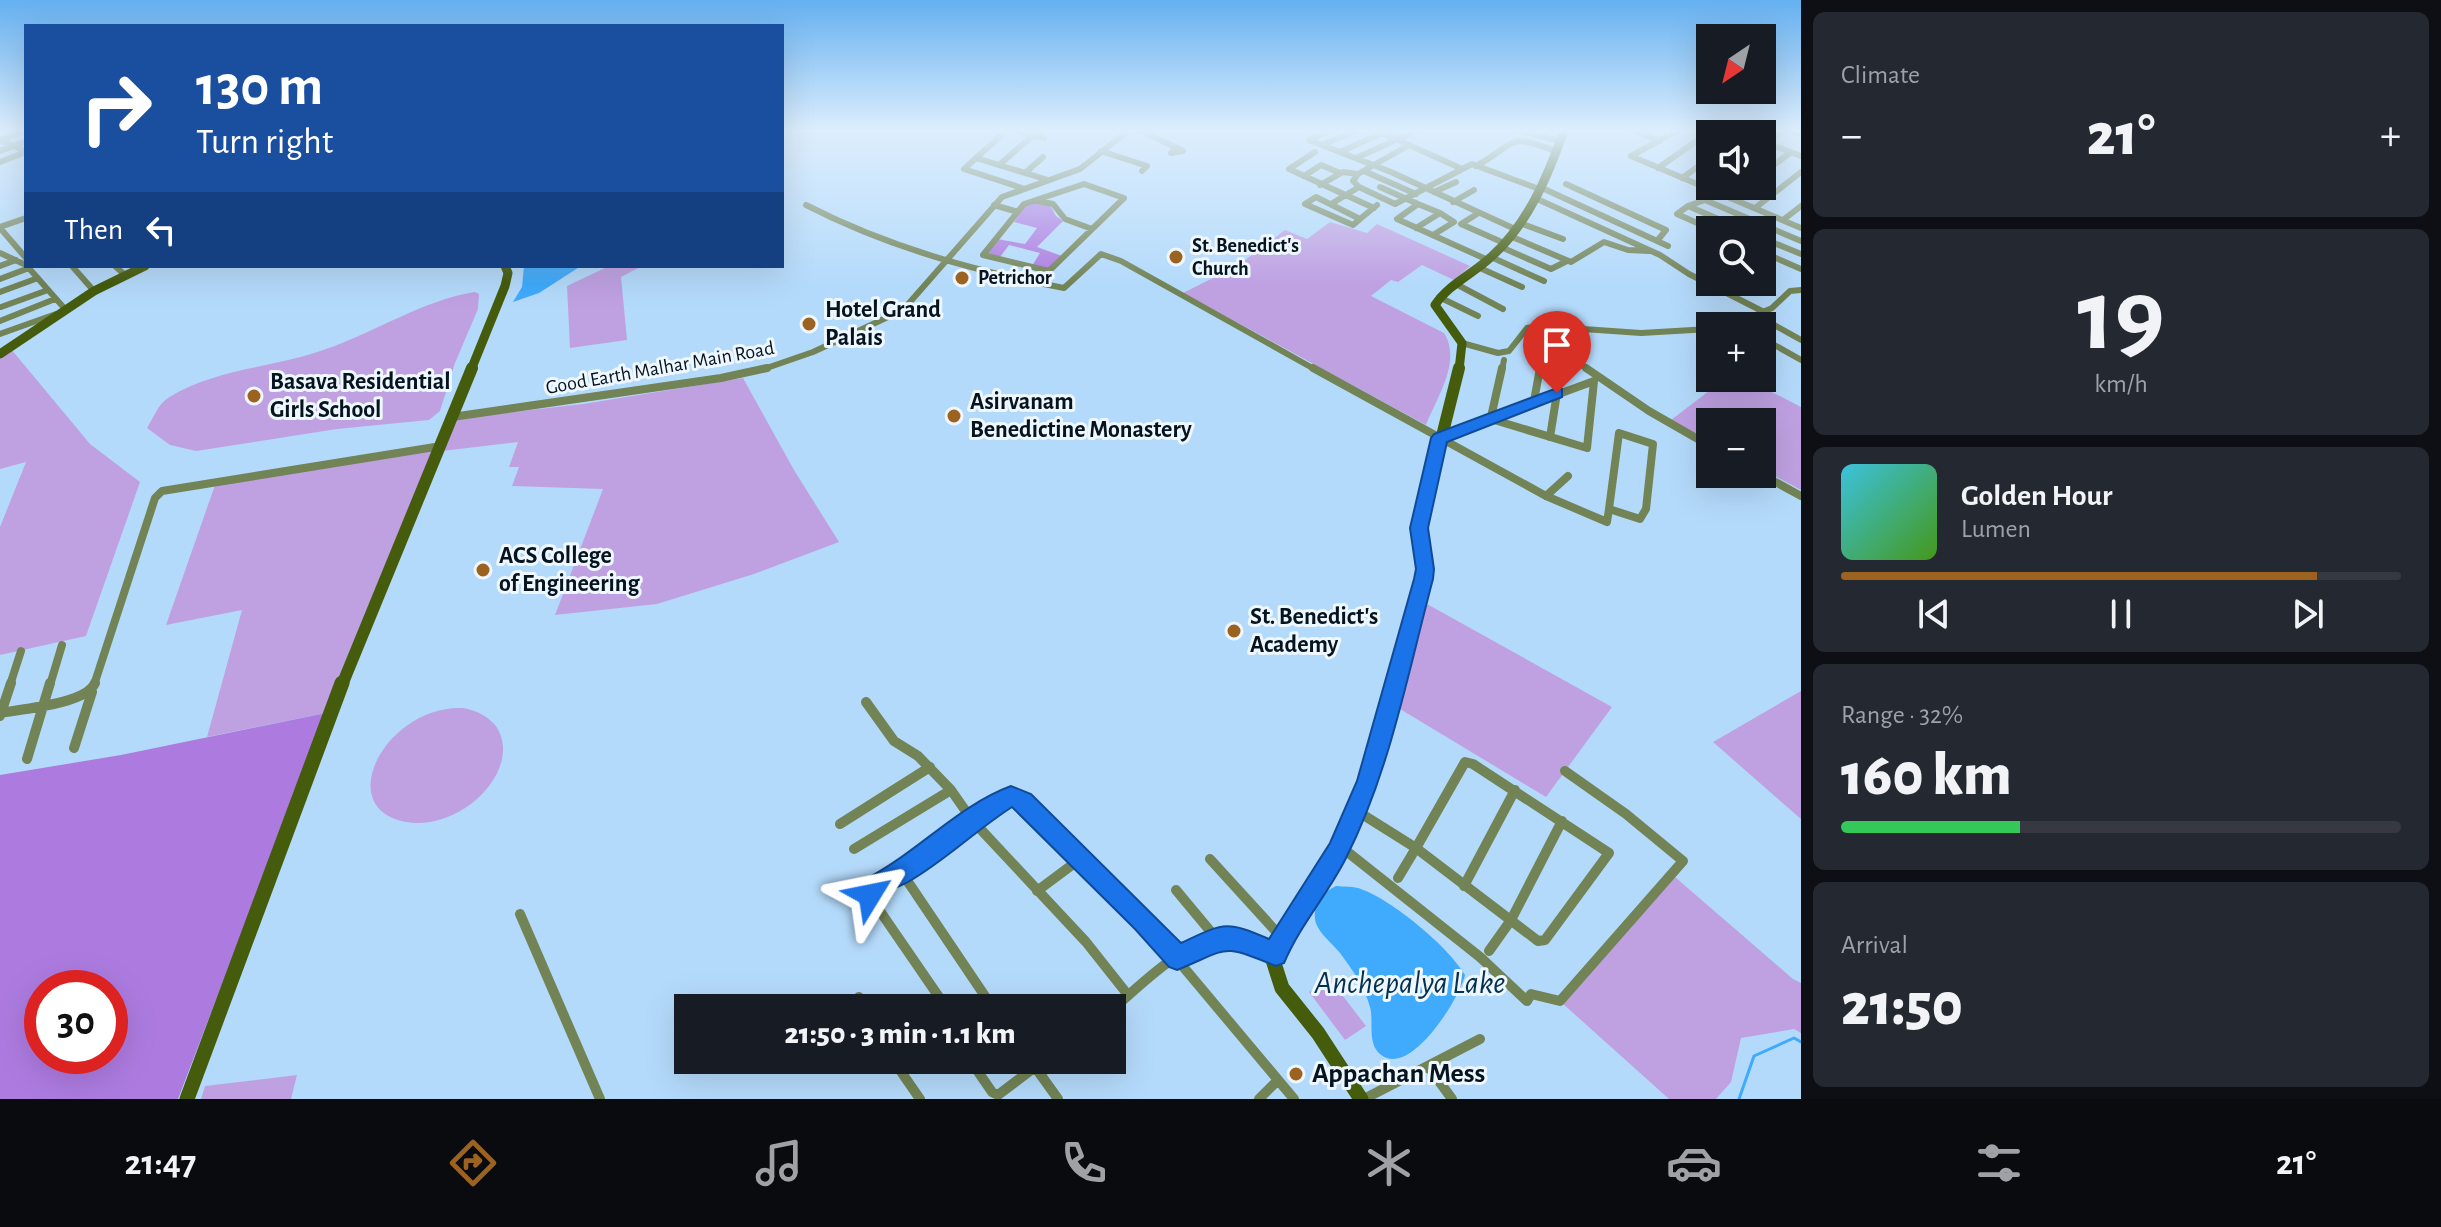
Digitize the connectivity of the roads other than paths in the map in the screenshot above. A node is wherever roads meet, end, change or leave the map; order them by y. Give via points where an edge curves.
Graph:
1 (1001, 181) edge
2 (1044, 181) edge
3 (1313, 181) edge
4 (1326, 181) edge
5 (1353, 181) edge
6 (1384, 181) edge
7 (1410, 181) edge
8 (1437, 181) edge
9 (1512, 181) edge
10 (1542, 181) edge
11 (1789, 181) edge
12 (1456, 182) dead end
13 (1566, 184) dead end
14 (1320, 185) junction
15 (1359, 187) junction
16 (1380, 187) dead end
17 (1023, 188) junction
18 (1425, 188) junction
19 (1474, 190) dead end
20 (1434, 192) junction
21 (1538, 192) junction
22 (1416, 194) junction
23 (1344, 196) junction
24 (1444, 197) junction
25 (1406, 198) junction
26 (1384, 200) junction
27 (1735, 200) edge
28 (1033, 201) junction
29 (1331, 204) junction
30 (1456, 204) junction
31 (806, 205) dead end
32 (994, 205) junction
33 (1422, 205) junction
34 (1688, 206) junction
35 (1801, 206) edge
36 (1374, 208) junction
37 (1755, 208) junction
38 (1018, 212) junction
39 (1440, 213) junction
40 (1477, 214) junction
41 (1711, 216) edge
42 (24, 219) edge
43 (1360, 219) junction
44 (1783, 220) junction
45 (1696, 222) edge
46 (0, 227) edge
47 (1416, 228) junction
48 (1801, 228) edge
49 (1092, 229) junction
50 (1433, 235) junction
51 (1510, 236) junction
52 (1563, 239) dead end
53 (1657, 241) junction
54 (1801, 241) edge
55 (1776, 244) edge
56 (1668, 246) dead end
57 (1654, 252) junction
58 (0, 253) edge
59 (1801, 254) edge
60 (1490, 258) junction
61 (1776, 258) edge
62 (946, 261) junction
63 (1567, 261) junction
64 (24, 262) edge
65 (24, 263) edge
66 (24, 263) edge
67 (24, 264) edge
68 (0, 266) edge
69 (29, 268) edge
70 (74, 268) edge
71 (117, 268) edge
72 (141, 268) edge
73 (506, 268) edge
74 (1480, 268) junction
75 (1801, 269) edge
76 (125, 275) junction
77 (38, 278) junction
78 (0, 279) edge
79 (1544, 281) dead end
80 (1456, 284) junction
81 (1522, 287) dead end
82 (48, 290) junction
83 (1801, 290) edge
84 (94, 291) junction
85 (0, 292) edge
86 (1439, 297) junction
87 (55, 299) junction
88 (1, 307) edge
89 (1503, 309) dead end
90 (63, 311) junction
91 (1757, 312) edge
92 (1764, 312) edge
93 (1478, 316) dead end
94 (0, 321) edge
95 (1776, 324) edge
96 (1527, 328) junction
97 (1696, 330) edge
98 (0, 334) edge
99 (1801, 340) edge
100 (1462, 343) junction
101 (1776, 346) edge
102 (1543, 351) dead end
103 (0, 354) edge
104 (1504, 360) dead end
105 (1801, 360) edge
106 (1557, 393) junction
107 (1534, 401) junction
108 (452, 417) junction
109 (1489, 418) junction
110 (1550, 437) junction
111 (1439, 438) junction
112 (1696, 438) edge
113 (441, 446) junction
114 (1568, 476) dead end
115 (1776, 482) edge
116 (1546, 496) junction
117 (1801, 496) edge
118 (1608, 509) junction
119 (62, 645) dead end
120 (21, 651) dead end
121 (93, 688) junction
122 (866, 702) dead end
123 (43, 704) junction
124 (0, 714) edge
125 (74, 748) dead end
126 (27, 759) dead end
127 (930, 767) junction
128 (1565, 771) dead end
129 (951, 790) junction
130 (1515, 790) junction
131 (1357, 811) junction
132 (972, 820) junction
133 (1562, 821) junction
134 (840, 824) dead end
135 (1340, 846) junction
136 (1416, 848) junction
137 (854, 849) dead end
138 (1080, 859) junction
139 (1210, 859) dead end
140 (902, 873) junction
141 (1398, 878) dead end
142 (1464, 886) junction
143 (1176, 890) dead end
144 (1037, 891) junction
145 (520, 914) dead end
146 (1511, 920) junction
147 (1216, 938) junction
148 (1282, 938) junction
149 (1489, 951) dead end
150 (1276, 954) junction
151 (1177, 958) junction
152 (937, 994) edge
153 (984, 994) edge
154 (1128, 995) joint
155 (1480, 1039) dead end
156 (1428, 1066) junction
157 (903, 1074) edge
158 (980, 1074) edge
159 (1026, 1074) edge
160 (1040, 1074) edge
161 (1278, 1080) junction
162 (187, 1099) edge
163 (600, 1099) edge
164 (920, 1099) edge
165 (1058, 1099) edge
166 (1259, 1099) edge
167 (1294, 1099) edge
168 (1362, 1099) edge
169 (1452, 1099) edge

1 - 17 street
2 - 17 street, Good Earth Malhar Main Road
3 - 14 street
4 - 14 street
5 - 15 street
6 - 22 street
7 - 18 street
8 - 18 street
9 - 21 street
10 - 21 street
11 - 37 street
12 - 20 street
13 - 53 street via 1665,229
14 - 23 street
15 - 23 street
15 - 26 street
16 - 25 street
17 - 32 street, Good Earth Malhar Main Road
18 - 20 street
18 - 22 street
19 - 30 street
20 - 24 street
21 - 51 street
21 - 53 street
21 - 57 street
22 - 25 street
23 - 29 street
23 - 36 street
24 - 30 street
24 - 33 street
25 - 26 street via 1395,204
25 - 33 street
26 - 36 street
27 - 37 street
28 - 38 street
28 - 49 street via 1053,204 1062,218
28 - 49 street via 1084,184 1124,198
29 - 43 street
29 - 43 street via 1316,197 1305,204 1353,225
30 - 39 street
30 - 40 street
31 - 62 street via 852,231
32 - 38 street
32 - 62 street, Good Earth Malhar Main Road
33 - 39 street
33 - 47 street via 1397,219
34 - 41 street
34 - 45 street via 1677,214
34 - 54 street via 1705,200
35 - 44 street
36 - 43 street
37 - 44 street
38 - 49 street via 983,255 1049,271
39 - 47 street
39 - 50 street via 1454,222
40 - 51 street
40 - 51 street via 1461,224
42 - 46 street
44 - 48 street
46 - 64 street
47 - 50 street
50 - 60 street
51 - 52 street
51 - 60 street
51 - 63 street
51 - 63 street via 1551,269
53 - 56 street
55 - 59 street
57 - 63 street via 1604,242 1575,262
57 - 91 street
58 - 65 street
60 - 74 street
60 - 79 street
61 - 75 street
62 - 108 street, Good Earth Malhar Main Road via 903,310 781,364 721,378
62 - 111 street via 1064,288 1101,254 1110,257
66 - 68 street
67 - 78 street
69 - 77 street
70 - 84 street
71 - 76 street
72 - 76 street
73 - 108 street via 505,286
74 - 80 street
74 - 81 street
76 - 84 street
77 - 82 street
77 - 85 street
80 - 86 street
80 - 89 street
82 - 87 street
82 - 88 street
83 - 92 street via 1790,291
84 - 90 street
86 - 93 street
86 - 100 street via 1435,305
87 - 90 street
87 - 94 street
90 - 98 street
90 - 103 street
95 - 99 street
96 - 97 street
96 - 100 street via 1509,351
96 - 112 street
100 - 111 street
101 - 105 street
102 - 107 street
104 - 109 street
106 - 107 street
106 - 110 street
106 - 110 street via 1594,381 1587,448
107 - 109 street
108 - 113 street
109 - 110 street
109 - 111 street
111 - 116 street
111 - 131 street via 1419,528 1423,579
113 - 121 street via 159,493
113 - 162 street via 355,649
114 - 116 street
115 - 117 street
116 - 118 street via 1607,522
118 - 118 street via 1619,433 1653,444 1646,509 1640,519
119 - 123 street
120 - 124 street
121 - 123 street via 81,697
121 - 125 street
122 - 127 street via 894,741
123 - 124 street
123 - 126 street
127 - 129 street
127 - 134 street
128 - 135 street via 1683,861 1560,1001 1531,994 1527,1001
129 - 132 street
129 - 137 street
130 - 133 street
130 - 136 street via 1465,762
130 - 142 street
131 - 135 street
131 - 136 street
132 - 138 street via 1007,796 1015,797
132 - 140 street
132 - 144 street
133 - 146 street
133 - 146 street via 1609,854 1545,940 1531,938
135 - 148 street
136 - 141 street
136 - 142 street
138 - 144 street
138 - 151 street
139 - 148 street
140 - 152 street via 873,888 870,895
140 - 153 street
142 - 146 street
143 - 147 street
144 - 154 street
145 - 163 street
146 - 149 street
147 - 150 street via 1231,936
147 - 151 street
148 - 150 street
150 - 168 street via 1282,988
151 - 154 street
151 - 161 street
155 - 156 street
156 - 168 street
156 - 169 street
157 - 164 street
158 - 159 street via 998,1095
160 - 165 street
161 - 166 street
161 - 167 street

